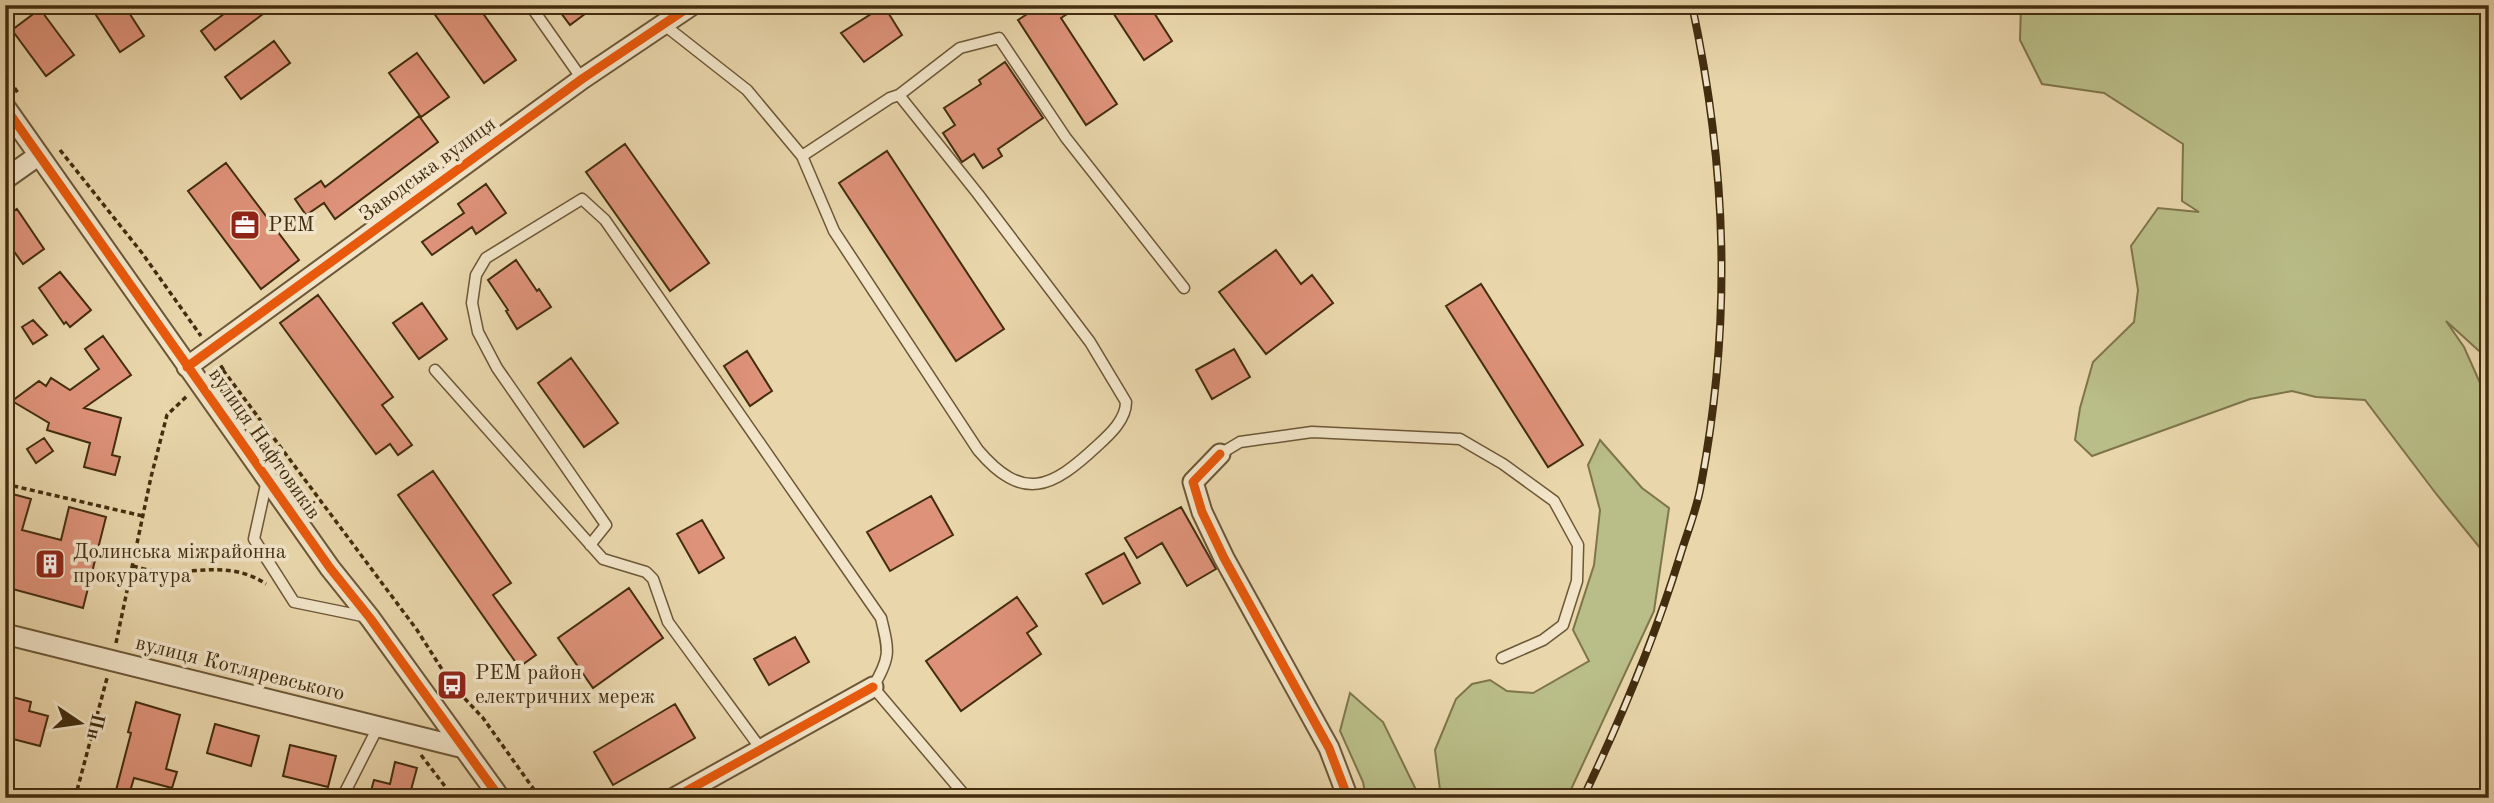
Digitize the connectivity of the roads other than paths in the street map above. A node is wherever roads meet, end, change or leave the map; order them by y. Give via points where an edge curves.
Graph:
1 (530, 5) edge
2 (692, 5) edge
3 (663, 24) junction
4 (582, 79) junction
5 (899, 95) junction
6 (12, 101) edge
7 (39, 155) junction
8 (802, 156) junction
9 (5, 179) edge
10 (1184, 288) dead end
11 (187, 367) junction
12 (435, 370) dead end
13 (1220, 454) joint
14 (267, 480) junction
15 (590, 545) junction
16 (370, 618) junction
17 (5, 634) edge
18 (1502, 658) dead end
19 (873, 687) junction
20 (378, 727) junction
21 (464, 748) junction
22 (761, 749) junction
23 (342, 798) edge
24 (499, 798) edge
25 (674, 798) edge
26 (967, 798) edge
27 (1348, 798) edge

1 - 4 lane
2 - 3 street, Заводська вулиця
3 - 4 street, Заводська вулиця
3 - 8 lane via 747,90
4 - 11 street, Заводська вулиця
5 - 8 lane
5 - 8 lane via 1090,342 1126,402 1111,433 1070,471 1042,484 1012,481 994,469 834,231
5 - 10 lane via 960,48 999,38 1066,138
6 - 7 street, вулиця Нафтовиків
7 - 9 street
7 - 11 street, вулиця Нафтовиків
11 - 14 street, вулиця Нафтовиків
12 - 15 lane
13 - 18 lane via 1240,442 1312,432 1460,439 1554,500 1578,545 1577,581 1563,625 1543,640
13 - 27 street via 1193,482 1202,512 1329,748
14 - 16 street, вулиця Нафтовиків
14 - 16 lane via 254,539 294,602
15 - 19 lane via 607,525 497,368 478,332 472,303 475,275 486,258 582,199 605,220 881,618 888,648
15 - 22 lane via 603,559 646,572 653,579 667,622
16 - 21 street, вулиця Нафтовиків
17 - 20 street, вулиця Котляревського
19 - 22 street
19 - 26 lane
20 - 21 street, вулиця Котляревського
20 - 23 lane
21 - 24 street, вулиця Нафтовиків
22 - 25 street

